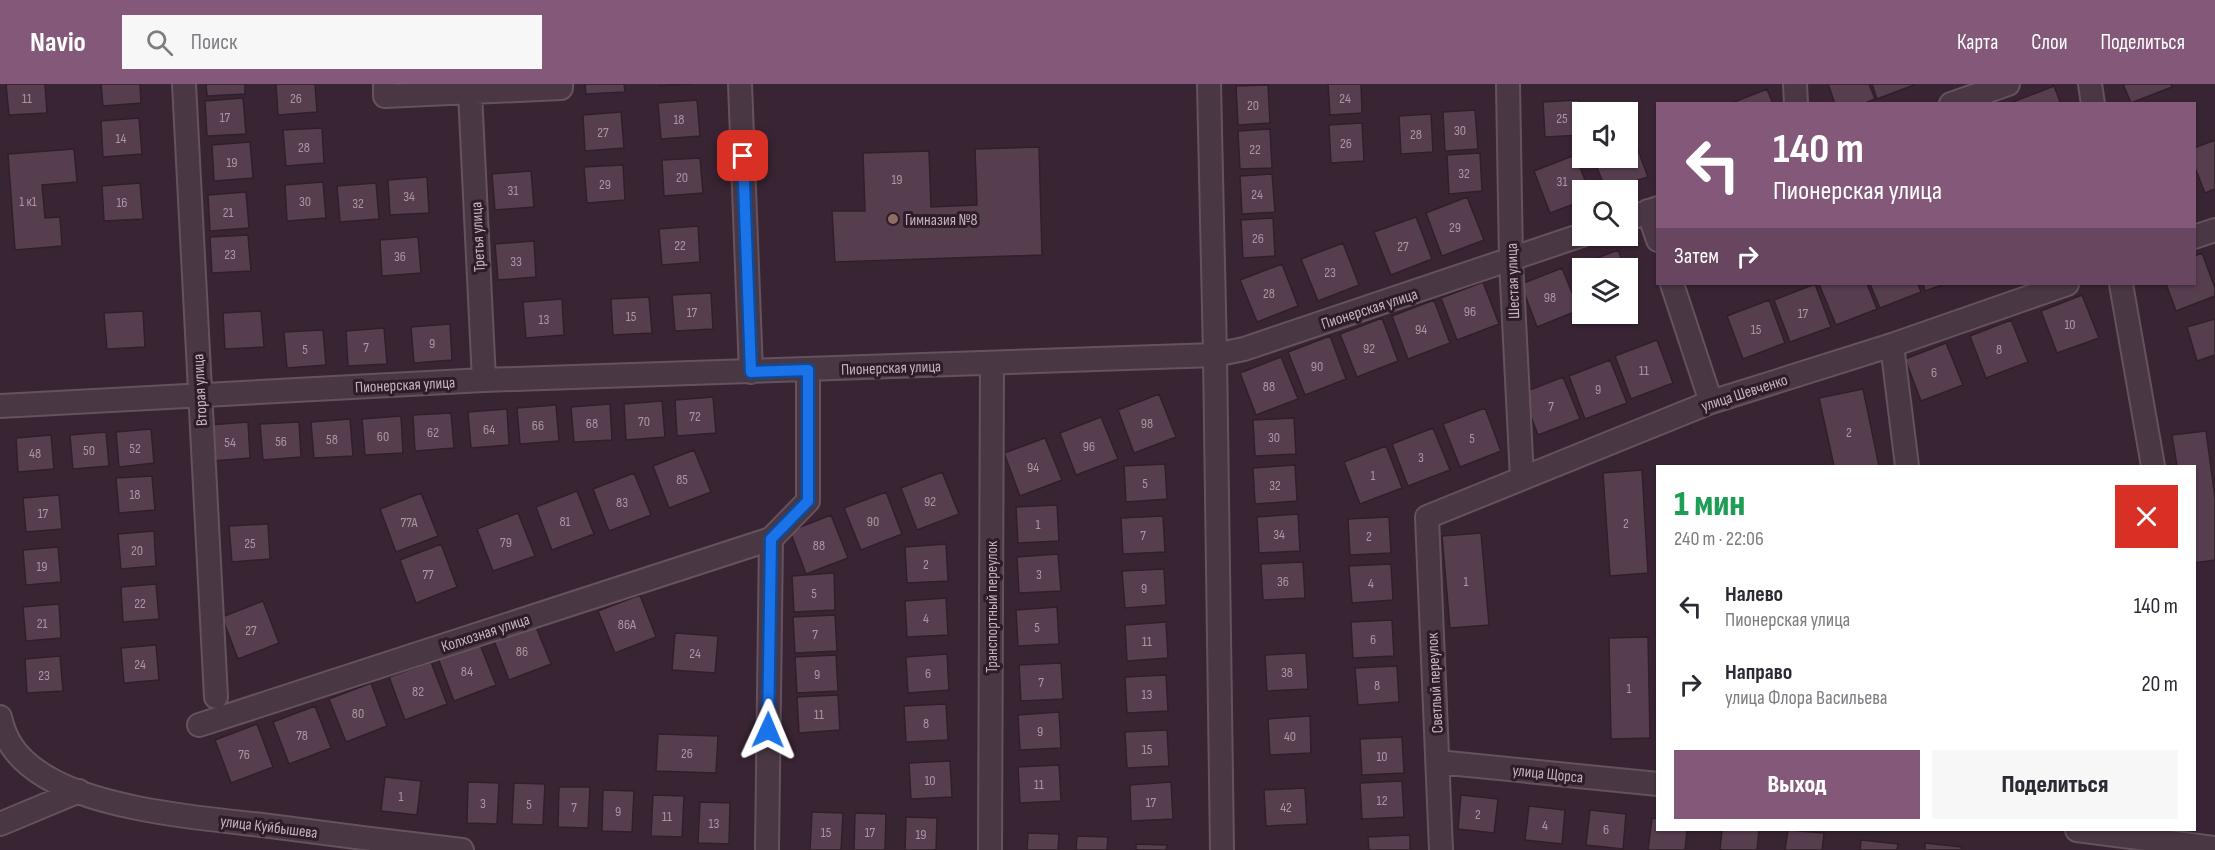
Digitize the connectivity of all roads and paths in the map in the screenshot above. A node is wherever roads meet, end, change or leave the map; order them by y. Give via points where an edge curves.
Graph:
1 (184, 84) edge
2 (385, 84) edge
3 (561, 84) edge
4 (740, 84) edge
5 (1209, 84) edge
6 (1509, 84) edge
7 (1795, 84) edge
8 (2008, 84) edge
9 (2090, 84) edge
10 (470, 93) junction
11 (1796, 102) edge
12 (1957, 102) edge
13 (2093, 102) edge
14 (1644, 213) edge
15 (2215, 230) edge
16 (1656, 236) edge
17 (2196, 236) edge
18 (1572, 239) edge
19 (1511, 261) junction
20 (1672, 285) edge
21 (2064, 285) edge
22 (2121, 285) edge
23 (1892, 345) junction
24 (1215, 355) junction
25 (992, 364) junction
26 (808, 370) junction
27 (751, 372) junction
28 (483, 380) junction
29 (199, 395) junction
30 (1711, 402) junction
31 (0, 406) edge
32 (1907, 465) edge
33 (2153, 465) edge
34 (1522, 478) junction
35 (1426, 517) joint
36 (771, 539) junction
37 (216, 697) dead end
38 (0, 717) edge
39 (199, 726) dead end
40 (1438, 762) junction
41 (1656, 784) edge
42 (79, 791) junction
43 (0, 824) edge
44 (2084, 831) edge
45 (2208, 848) edge
46 (462, 850) edge
47 (767, 850) edge
48 (990, 850) edge
49 (1222, 850) edge
50 (1441, 850) edge

1 - 29 street, Вторая улица
2 - 10 street via 385,96
3 - 10 street via 561,88
4 - 27 street
5 - 24 street
6 - 19 street, Шестая улица
7 - 11 street
8 - 12 street
9 - 13 street
10 - 28 street, Третья улица
14 - 16 street
15 - 17 street
18 - 19 street, Пионерская улица
19 - 24 street, Пионерская улица via 1244,349
19 - 34 street, Шестая улица
20 - 30 street
21 - 23 street, улица Шевченко
22 - 33 street
23 - 30 street, улица Шевченко
23 - 32 street
24 - 25 street, Пионерская улица
24 - 49 street
25 - 26 street, Пионерская улица
25 - 48 street, Транспортный переулок
26 - 27 street, Пионерская улица
26 - 36 street via 808,501
27 - 28 street, Пионерская улица
28 - 29 street, Пионерская улица
29 - 31 street, Пионерская улица
29 - 37 street, Вторая улица
30 - 34 street, улица Шевченко
34 - 35 street, улица Шевченко
35 - 40 street, Светлый переулок
36 - 39 street, Колхозная улица
36 - 47 street
38 - 42 street, улица Куйбышева via 9,743 19,756 38,772
40 - 41 street, улица Щорса
40 - 50 street, Светлый переулок
42 - 43 street
42 - 46 street, улица Куйбышева via 161,813
44 - 45 street

